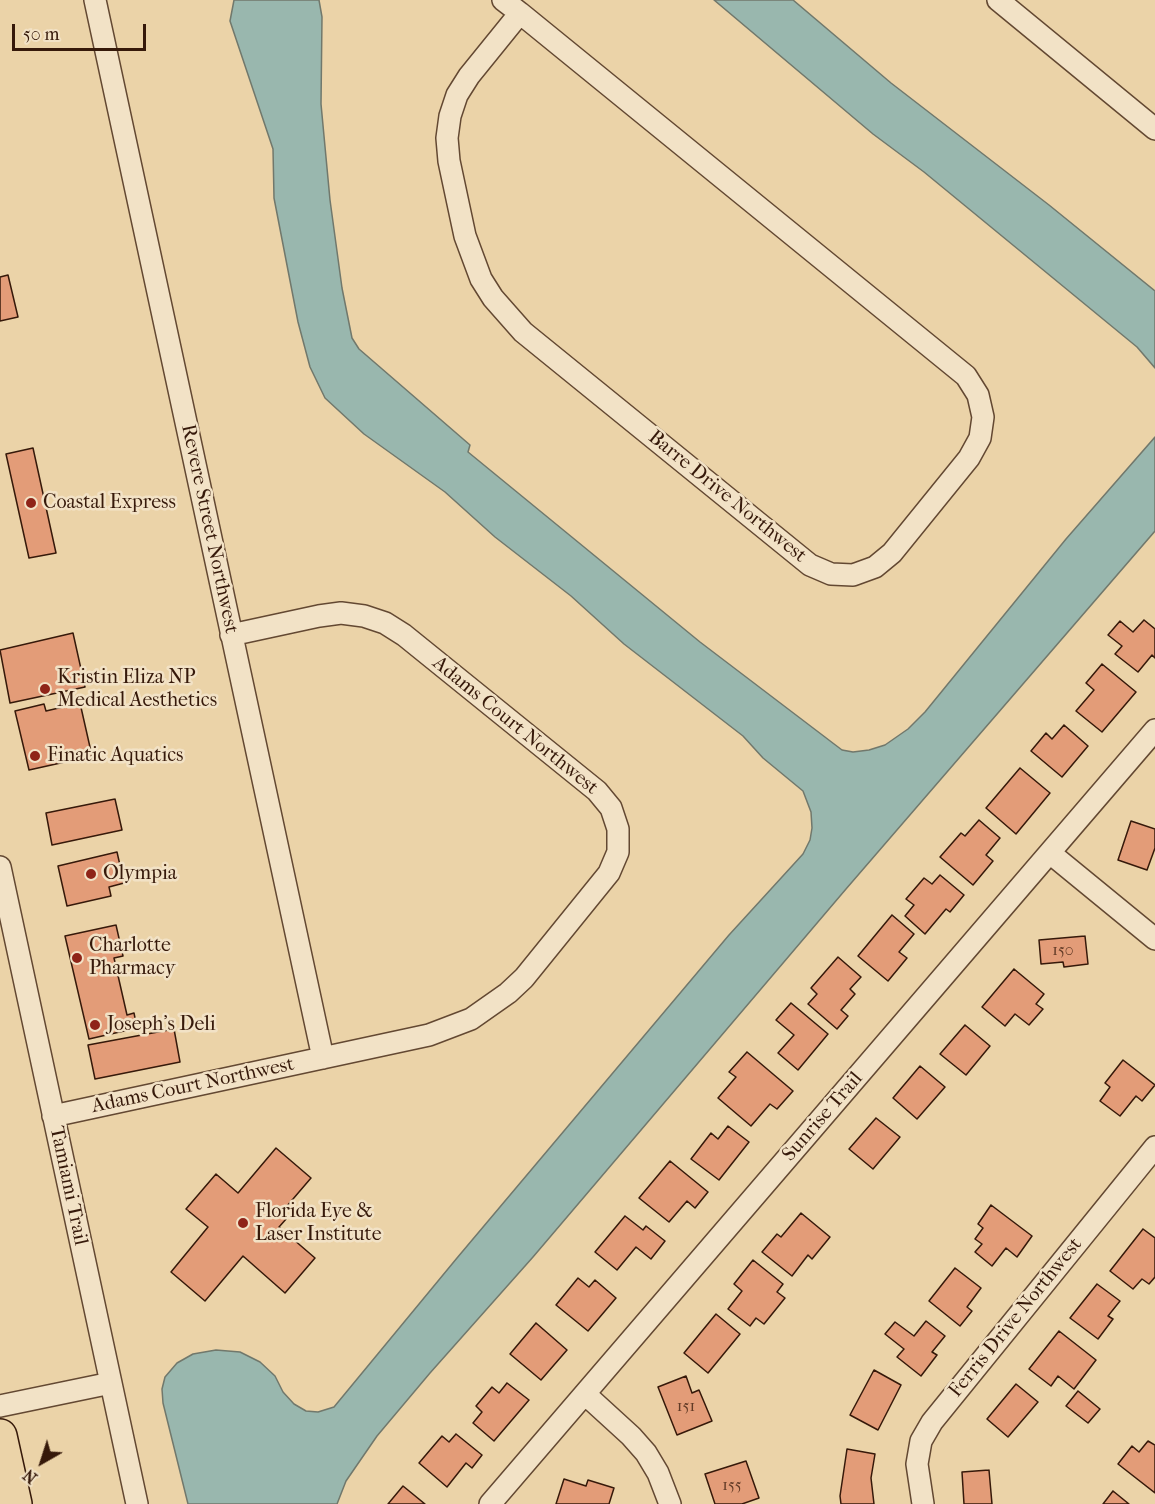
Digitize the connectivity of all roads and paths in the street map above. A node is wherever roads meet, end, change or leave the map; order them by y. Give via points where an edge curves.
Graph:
1 (95, 0) edge
2 (998, 0) edge
3 (512, 7) edge
4 (1155, 129) edge
5 (231, 634) junction
6 (1155, 730) edge
7 (1050, 853) junction
8 (0, 867) edge
9 (1155, 939) edge
10 (323, 1058) junction
11 (53, 1116) junction
12 (1155, 1147) edge
13 (111, 1383) junction
14 (585, 1394) junction
15 (0, 1406) edge
16 (0, 1436) edge
17 (15, 1504) edge
18 (137, 1504) edge
19 (490, 1504) edge
20 (670, 1504) edge
21 (922, 1504) edge

1 - 5 street, Revere Street Northwest
2 - 4 street
3 - 3 street, Barre Drive Northwest via 457,95 447,138 465,236 493,298 523,332 810,565 831,574 853,575 875,567 892,553 969,458 980,438 983,417 978,395 966,376
5 - 10 street, Revere Street Northwest
5 - 10 street, Adams Court Northwest via 341,613 385,623 597,792 611,808 618,829 618,852 609,873 524,978 500,1000 451,1028
6 - 7 street, Sunrise Trail
7 - 9 street
7 - 14 street, Sunrise Trail
8 - 11 street, Tamiami Trail
10 - 11 street, Adams Court Northwest
11 - 13 street, Tamiami Trail
12 - 21 street, Ferris Drive Northwest via 932,1422 921,1441 917,1464
13 - 15 street
13 - 18 street, Tamiami Trail
14 - 19 street, Sunrise Trail
14 - 20 street via 646,1453
16 - 17 main road

